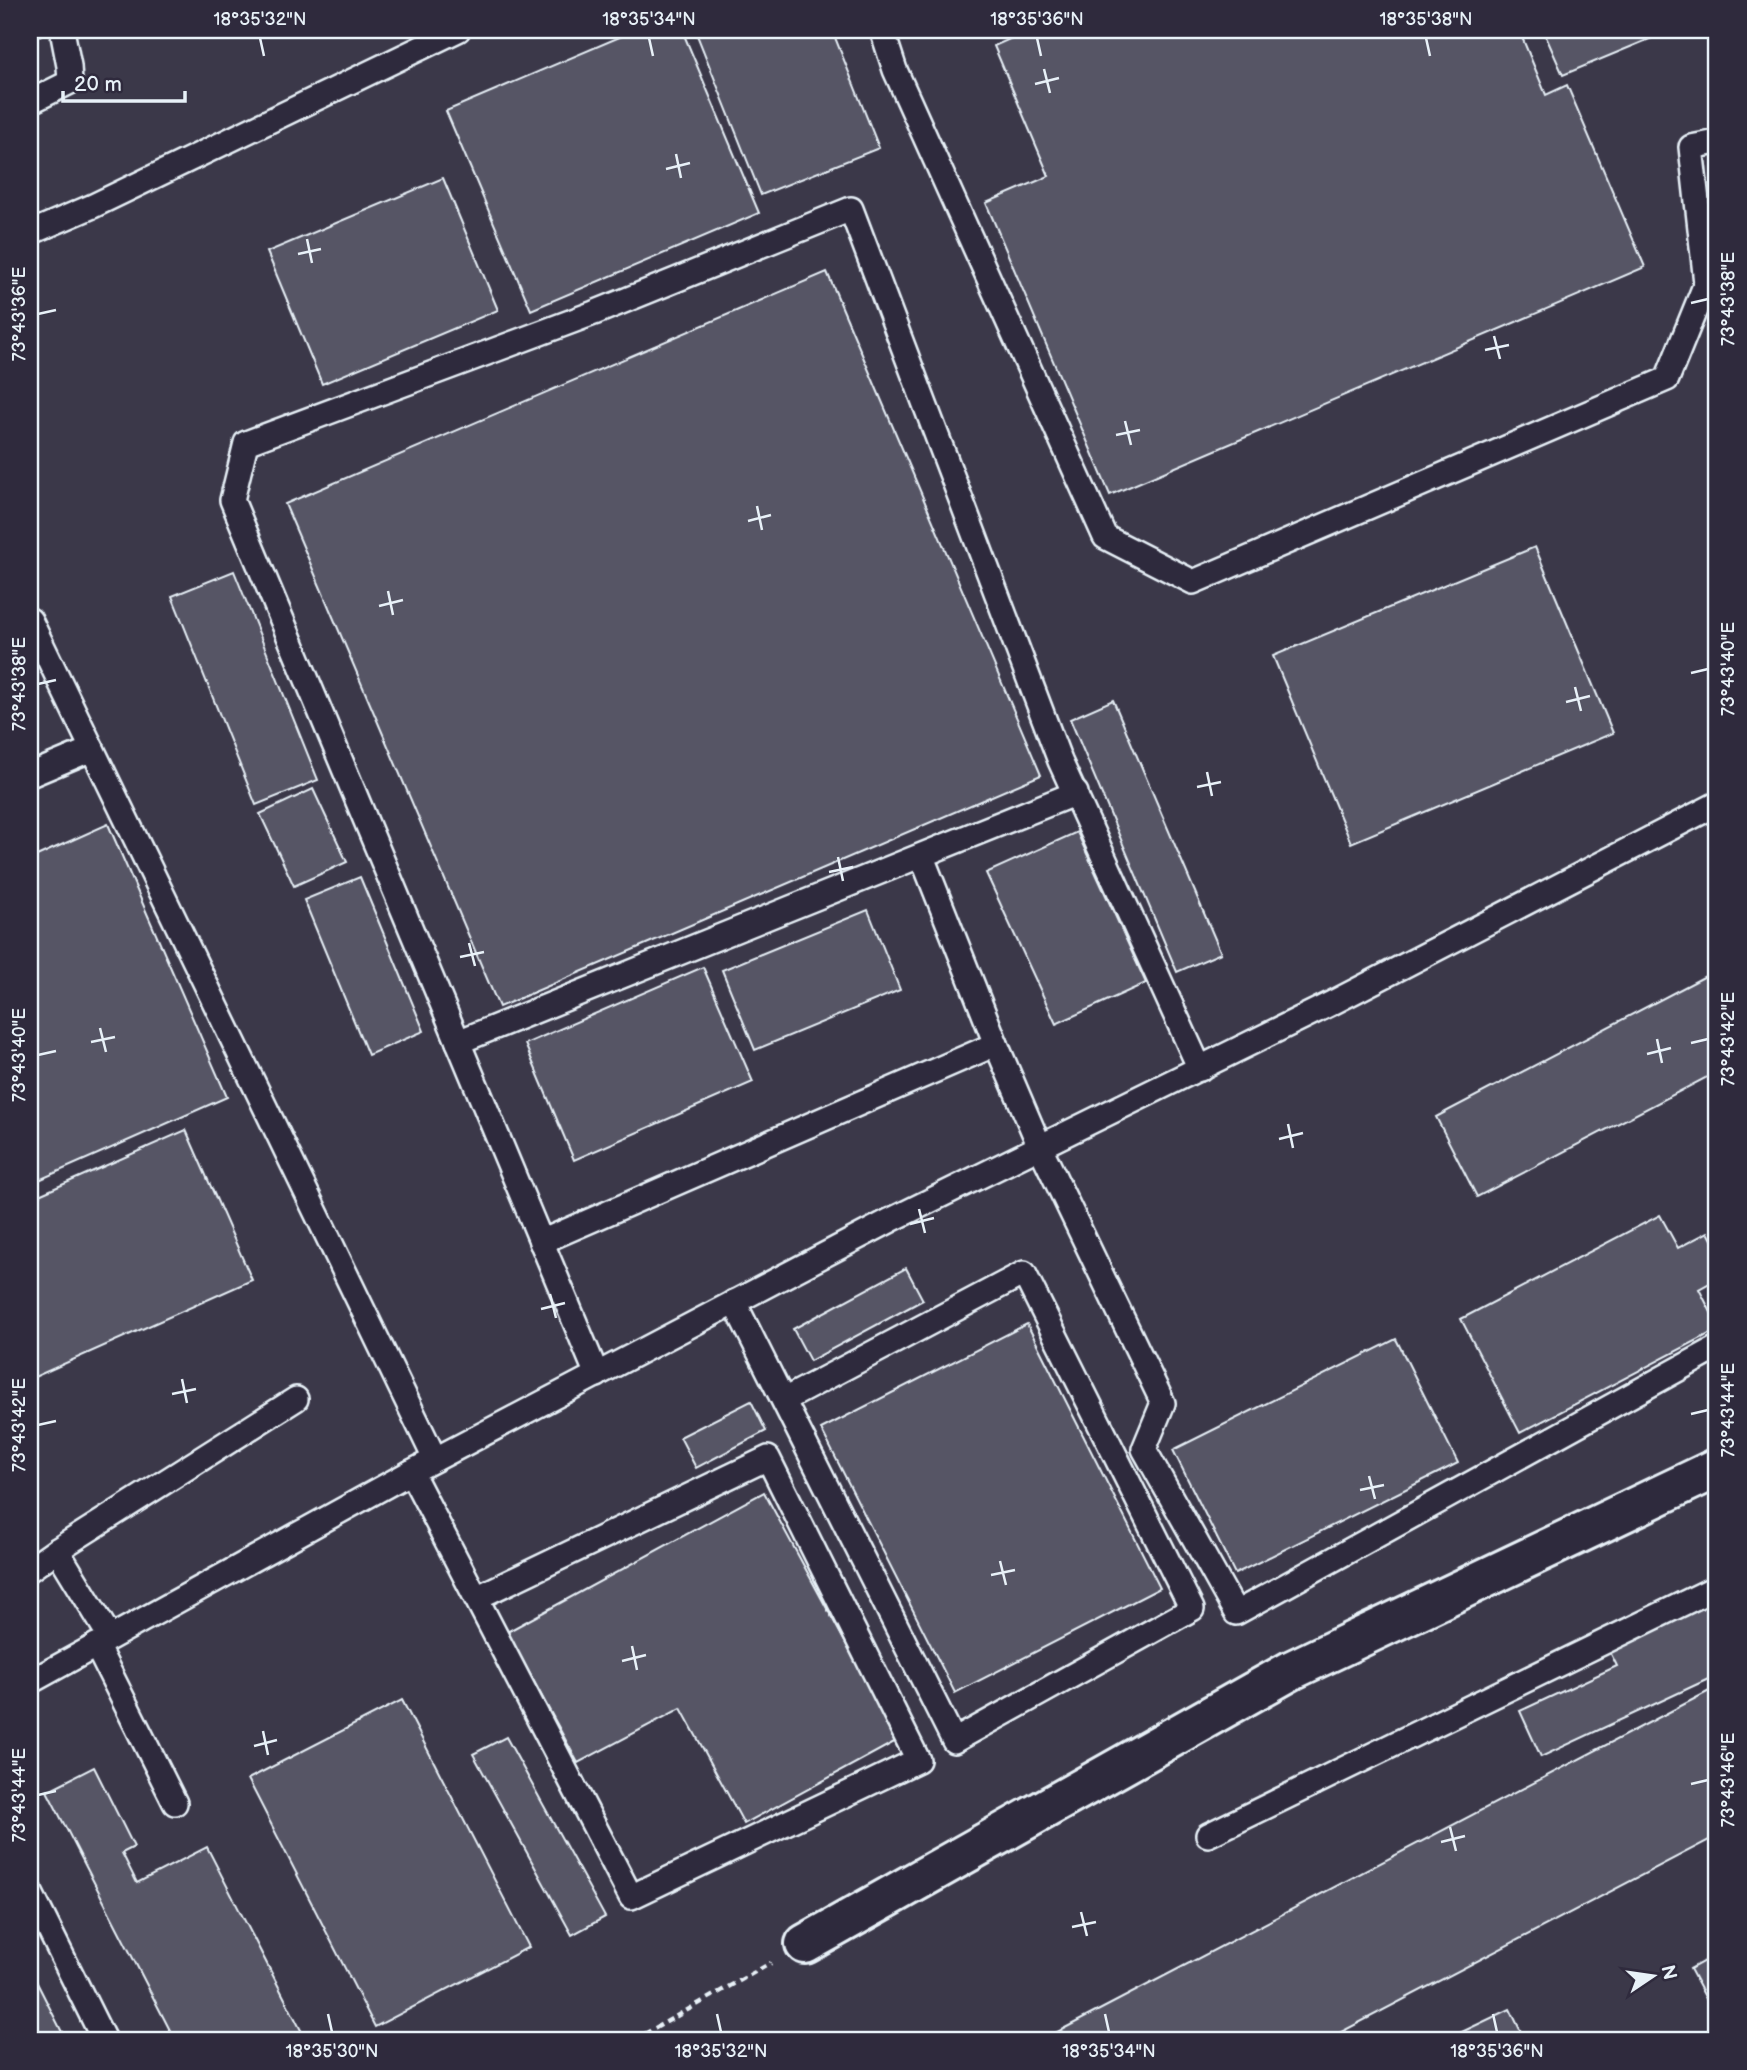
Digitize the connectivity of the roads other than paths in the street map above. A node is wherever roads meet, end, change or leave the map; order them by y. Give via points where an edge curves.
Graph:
1 (62, 30) edge
2 (458, 30) edge
3 (882, 30) edge
4 (30, 102) edge
5 (1717, 142) edge
6 (30, 233) edge
7 (1712, 282) edge
8 (30, 620) edge
9 (92, 749) junction
10 (30, 775) edge
11 (1076, 793) junction
12 (1717, 804) edge
13 (922, 857) junction
14 (458, 1042) junction
15 (996, 1044) junction
16 (1200, 1069) junction
17 (1041, 1147) junction
18 (541, 1242) junction
19 (734, 1302) junction
20 (1717, 1348) edge
21 (597, 1374) junction
22 (296, 1399) dead end
23 (784, 1400) junction
24 (435, 1459) junction
25 (1717, 1468) edge
26 (411, 1472) junction
27 (57, 1550) junction
28 (30, 1569) edge
29 (1717, 1587) edge
30 (476, 1598) junction
31 (103, 1641) junction
32 (30, 1682) edge
33 (175, 1803) dead end
34 (1208, 1835) dead end
35 (30, 1891) edge
36 (805, 1944) road end
37 (104, 2040) edge

1 - 4 lane via 69,82
2 - 6 lane
3 - 7 lane via 895,70 1105,537 1193,582 1667,379
5 - 7 lane via 1691,147
8 - 9 lane
9 - 10 lane
9 - 24 lane
11 - 13 lane
11 - 14 lane via 851,209 594,313 246,443 232,500
11 - 16 lane
12 - 16 lane
13 - 14 lane
13 - 15 lane
14 - 18 lane
15 - 17 lane
15 - 18 lane
16 - 17 lane
17 - 19 lane
17 - 20 lane via 1163,1403 1144,1449 1236,1613
18 - 21 lane
19 - 21 lane
19 - 23 lane
21 - 24 lane
22 - 27 lane
23 - 23 lane via 954,1741 1192,1609 1024,1273
24 - 26 lane
25 - 36 street via 1292,1670
26 - 30 lane
26 - 31 lane
27 - 28 lane
27 - 31 lane
29 - 34 lane
30 - 30 lane via 631,1897 918,1760 768,1458
31 - 32 lane
31 - 33 lane
35 - 37 lane

